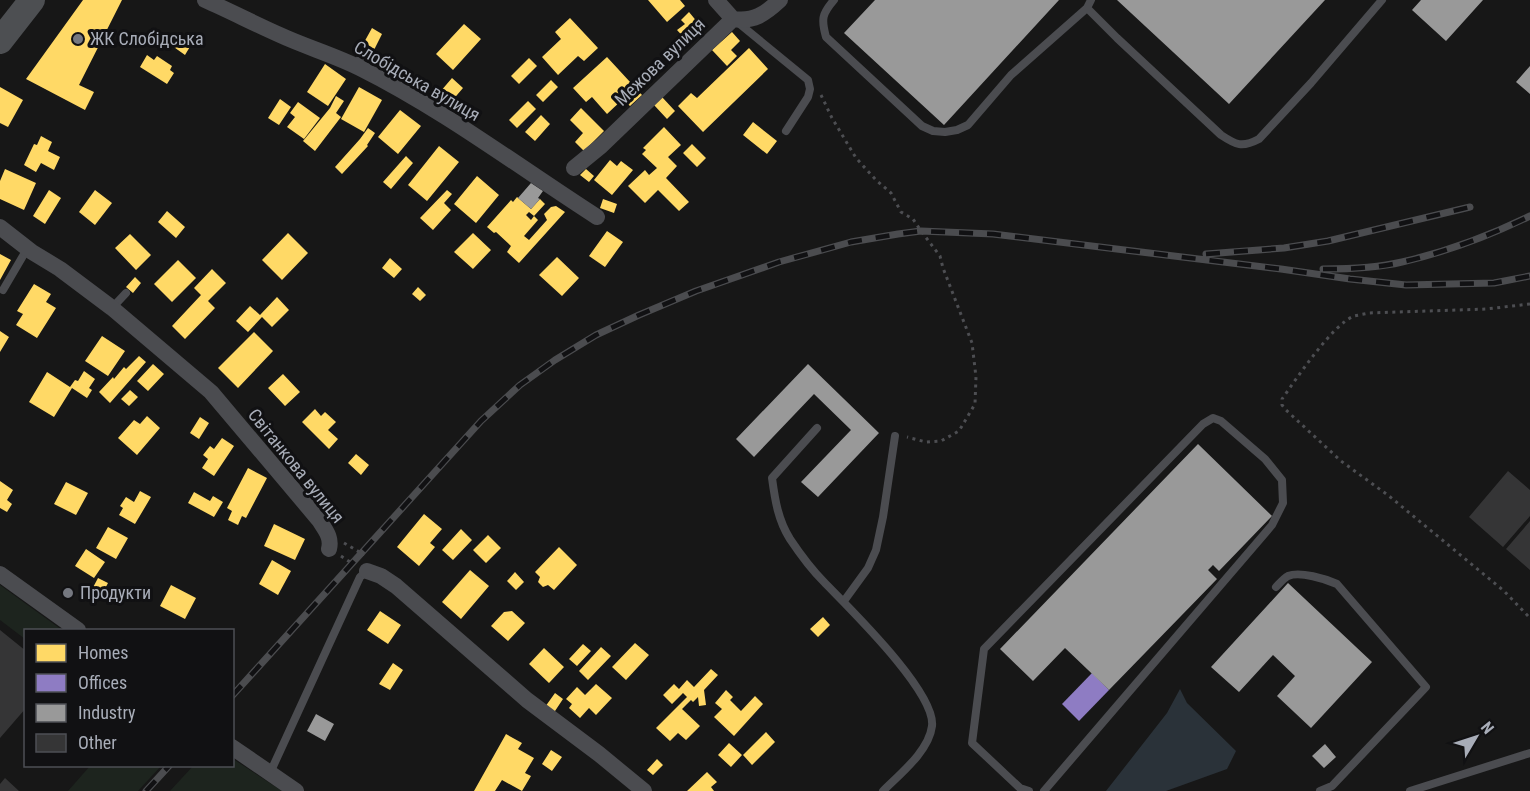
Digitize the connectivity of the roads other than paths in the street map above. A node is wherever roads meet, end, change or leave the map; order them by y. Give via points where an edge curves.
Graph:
1 (32, 0) edge
2 (205, 0) edge
3 (716, 0) edge
4 (780, 0) edge
5 (834, 0) edge
6 (1382, 0) edge
7 (1089, 4) edge
8 (733, 19) junction
9 (0, 41) edge
10 (366, 48) dead end
11 (356, 66) junction
12 (786, 131) dead end
13 (574, 168) dead end
14 (597, 218) dead end
15 (0, 227) edge
16 (27, 249) junction
17 (3, 290) dead end
18 (126, 292) dead end
19 (112, 308) junction
20 (817, 428) dead end
21 (895, 436) road end
22 (330, 545) road end
23 (368, 572) joint
24 (0, 574) edge
25 (1276, 587) dead end
26 (844, 601) junction
27 (77, 629) edge
28 (234, 748) edge
29 (1530, 753) edge
30 (270, 774) junction
31 (296, 791) edge
32 (644, 791) edge
33 (883, 791) edge
34 (1029, 791) edge
35 (1044, 791) edge
36 (1320, 791) edge
37 (1410, 791) edge

1 - 9 main road
2 - 11 street, Слобідська вулиця
3 - 8 street
4 - 8 street, Межова вулиця via 756,18
5 - 7 lane via 823,14 826,37 921,126 945,132 968,124 1011,75
6 - 7 lane via 1296,99 1259,139 1248,145 1221,135 1117,38
8 - 12 lane via 808,80 808,97
8 - 13 street, Межова вулиця
10 - 11 lane
11 - 14 street, Слобідська вулиця via 448,119
15 - 16 street, Світанкова вулиця
16 - 17 lane
16 - 19 street, Світанкова вулиця
18 - 19 lane
19 - 22 street, Світанкова вулиця via 211,392 319,520
20 - 26 lane via 772,478 778,514 789,537 805,561
21 - 26 lane via 876,550
23 - 30 lane via 360,577
23 - 32 street via 396,586 526,700
24 - 27 street
25 - 36 lane via 1287,576 1300,575 1337,584 1426,687 1332,786
26 - 33 lane via 890,652 917,687 930,712 930,736 923,748
28 - 30 street
29 - 37 lane
30 - 31 street
34 - 35 lane via 1020,788 972,743 984,649 1203,424 1212,418 1221,421 1265,459 1282,480 1283,504 1272,525

